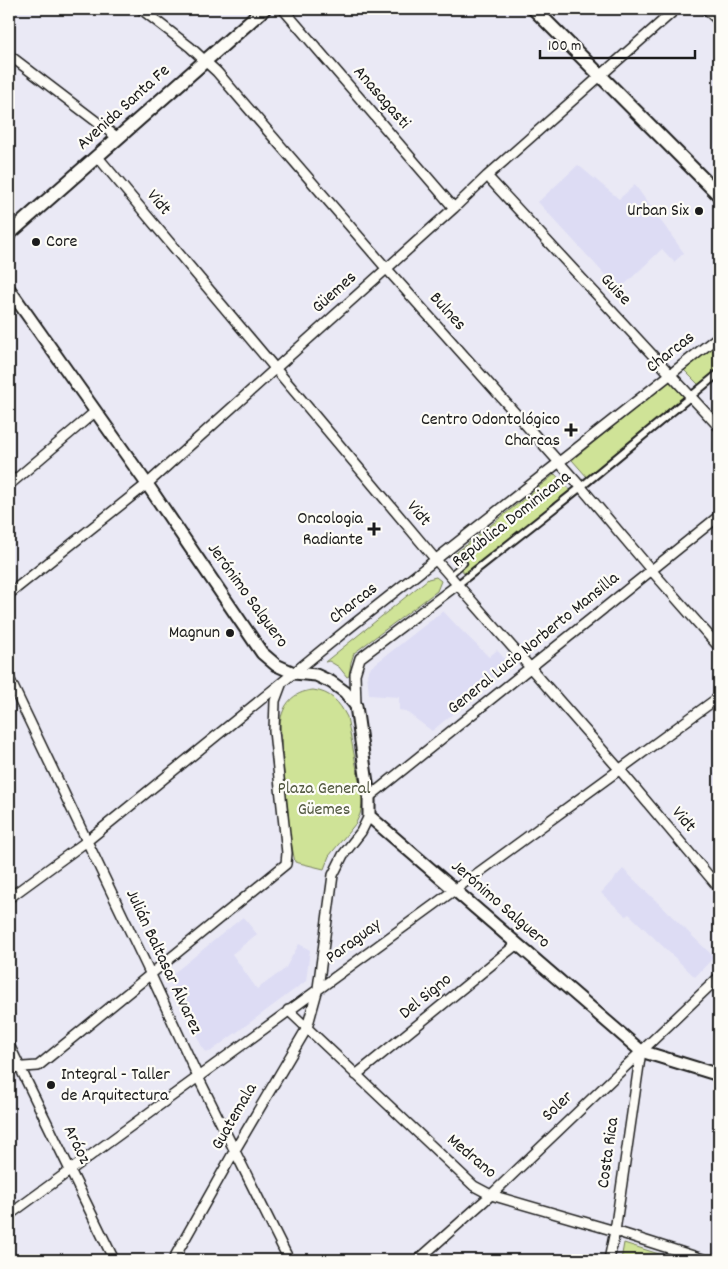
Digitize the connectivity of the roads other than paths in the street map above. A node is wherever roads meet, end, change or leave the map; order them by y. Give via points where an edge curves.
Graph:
1 (141, 9) edge
2 (264, 9) edge
3 (283, 9) edge
4 (534, 9) edge
5 (676, 9) edge
6 (706, 9) edge
7 (719, 21) edge
8 (9, 55) edge
9 (205, 60) junction
10 (601, 75) junction
11 (118, 138) junction
12 (97, 156) junction
13 (487, 176) junction
14 (719, 195) edge
15 (454, 208) junction
16 (9, 234) edge
17 (386, 268) junction
18 (9, 289) edge
19 (719, 336) edge
20 (276, 369) junction
21 (719, 373) edge
22 (670, 374) junction
23 (691, 396) junction
24 (96, 411) junction
25 (719, 428) edge
26 (560, 462) junction
27 (147, 484) junction
28 (9, 485) edge
29 (581, 487) junction
30 (719, 516) edge
31 (436, 560) junction
32 (464, 562) dead end
33 (652, 571) junction
34 (449, 575) junction
35 (457, 584) junction
36 (9, 594) edge
37 (719, 647) edge
38 (530, 668) junction
39 (294, 673) junction
40 (9, 678) edge
41 (281, 684) junction
42 (719, 697) edge
43 (356, 706) junction
44 (620, 770) junction
45 (369, 797) junction
46 (369, 816) junction
47 (87, 841) junction
48 (719, 888) edge
49 (455, 890) junction
50 (9, 898) edge
51 (517, 944) junction
52 (151, 975) junction
53 (719, 977) edge
54 (318, 988) junction
55 (288, 1010) junction
56 (307, 1028) junction
57 (9, 1045) edge
58 (640, 1051) junction
59 (20, 1067) junction
60 (9, 1068) edge
61 (356, 1075) junction
62 (719, 1076) edge
63 (198, 1077) junction
64 (235, 1150) junction
65 (71, 1170) junction
66 (491, 1195) junction
67 (9, 1215) edge
68 (615, 1231) junction
69 (114, 1260) edge
70 (173, 1260) edge
71 (289, 1260) edge
72 (418, 1260) edge
73 (609, 1260) edge
74 (706, 1260) edge

1 - 9 street, Bulnes
2 - 9 main road, Avenida Santa Fe
3 - 15 street, Anasagasti
4 - 10 main road
5 - 10 street, Güemes
6 - 7 street
8 - 11 street
9 - 11 main road, Avenida Santa Fe
9 - 17 street, Bulnes
10 - 13 street, Güemes
10 - 14 main road
11 - 12 main road, Avenida Santa Fe
12 - 16 main road, Avenida Santa Fe
12 - 20 street, Vidt
13 - 15 street, Güemes
13 - 22 street, Guise
15 - 17 street, Güemes
17 - 20 street, Güemes
17 - 26 street, Bulnes
18 - 24 street, Jerónimo Salguero
19 - 22 street, Charcas
20 - 27 street, Güemes
20 - 31 street, Vidt
21 - 23 street, República Dominicana
22 - 23 street, Guise
22 - 26 street, Charcas
23 - 25 street, Guise
23 - 29 street, República Dominicana
24 - 27 street, Jerónimo Salguero
24 - 28 street
26 - 29 street, Bulnes
26 - 31 street, Charcas
27 - 36 street, Güemes
27 - 39 street, Jerónimo Salguero via 262,653 276,665
29 - 33 street, Bulnes
29 - 35 street, República Dominicana
30 - 33 street, General Lucio Norberto Mansilla
31 - 34 street, Vidt
31 - 39 street, Charcas
32 - 34 lane
33 - 37 street, Bulnes
33 - 38 street, General Lucio Norberto Mansilla
34 - 35 street, Vidt
35 - 38 street, Vidt
35 - 43 street, República Dominicana via 360,658 355,674
38 - 44 street, Vidt
38 - 45 street, General Lucio Norberto Mansilla
39 - 41 street, Charcas
39 - 43 street, Jerónimo Salguero via 324,677 345,692
40 - 47 street, Julián Baltasar Álvarez
41 - 47 street, Charcas
41 - 52 street via 275,701 274,731 286,864
42 - 44 street, Paraguay
43 - 45 street
44 - 48 street, Vidt
44 - 49 street, Paraguay
45 - 46 street
46 - 49 street, Jerónimo Salguero
46 - 54 street via 333,876
47 - 50 street, Charcas
47 - 52 street, Julián Baltasar Álvarez
49 - 51 street, Jerónimo Salguero
49 - 54 street, Paraguay
51 - 58 street, Jerónimo Salguero
51 - 61 street, Del Signo
52 - 59 street via 38,1066
52 - 63 street, Julián Baltasar Álvarez
53 - 58 street, Soler
54 - 55 street, Paraguay
54 - 56 street, Guatemala
55 - 56 street, Medrano
55 - 63 street, Paraguay
56 - 61 street, Medrano
56 - 64 street, Guatemala
57 - 59 street, Aráoz
58 - 62 street, Jerónimo Salguero
58 - 66 street, Soler
58 - 68 street, Costa Rica
59 - 60 street
59 - 65 street, Aráoz
61 - 66 street, Medrano via 474,1186
63 - 64 street, Julián Baltasar Álvarez
63 - 65 street, Paraguay
64 - 70 street, Guatemala
64 - 71 street, Julián Baltasar Álvarez
65 - 67 street, Paraguay
65 - 69 street, Aráoz
66 - 68 street, Medrano
66 - 72 street, Soler
68 - 73 street, Costa Rica
68 - 74 street, Medrano

